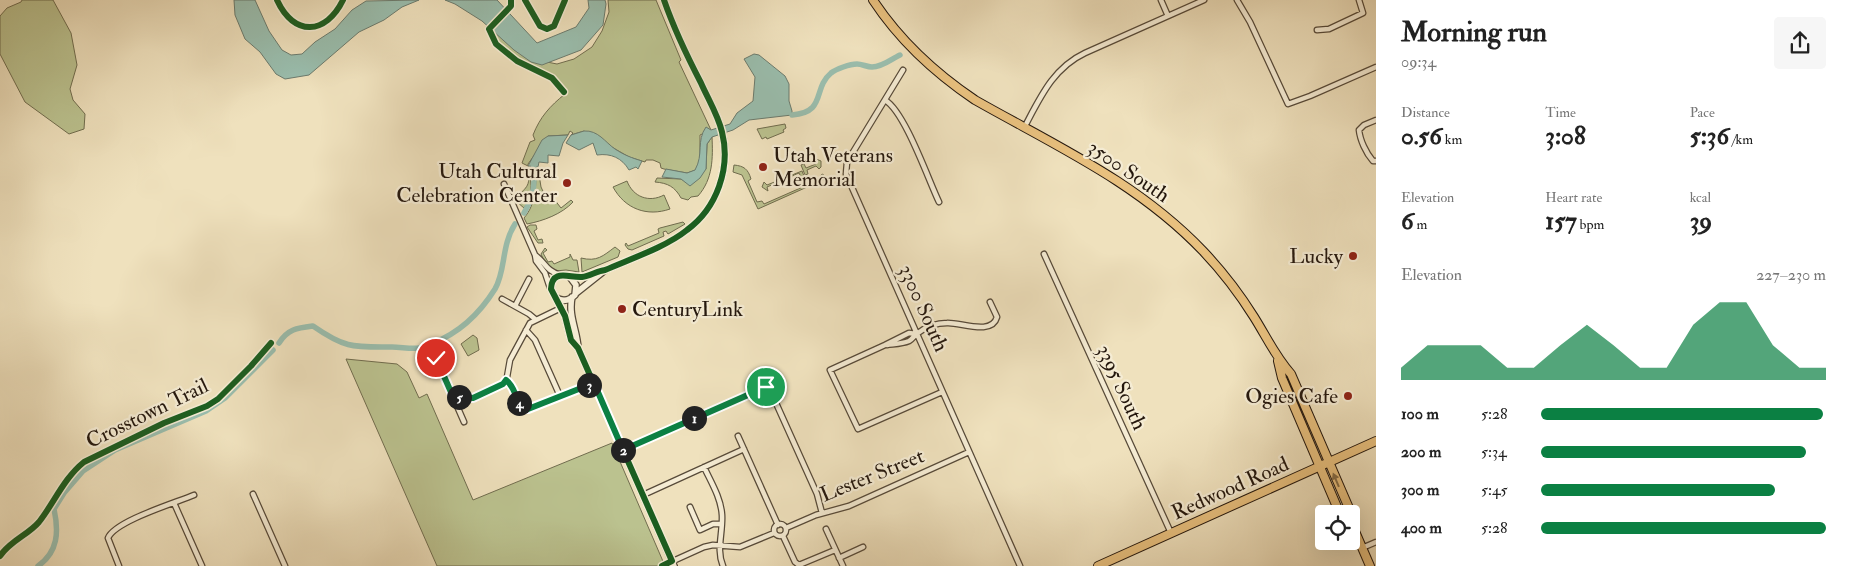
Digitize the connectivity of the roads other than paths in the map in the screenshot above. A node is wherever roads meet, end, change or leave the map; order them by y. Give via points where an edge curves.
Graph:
1 (664, 0) edge
2 (873, 0) edge
3 (1161, 0) edge
4 (1204, 0) edge
5 (1237, 0) edge
6 (1359, 0) edge
7 (1168, 16) junction
8 (1317, 30) dead end
9 (1376, 67) edge
10 (903, 70) dead end
11 (885, 100) junction
12 (1376, 120) edge
13 (1024, 128) junction
14 (1374, 161) edge
15 (504, 184) dead end
16 (939, 202) dead end
17 (1044, 254) dead end
18 (535, 255) junction
19 (605, 270) junction
20 (560, 275) junction
21 (570, 276) junction
22 (529, 279) dead end
23 (551, 289) junction
24 (553, 296) junction
25 (573, 296) junction
26 (502, 299) dead end
27 (990, 302) dead end
28 (515, 306) junction
29 (561, 308) junction
30 (535, 319) junction
31 (526, 330) junction
32 (916, 334) junction
33 (578, 348) junction
34 (436, 358) dead end
35 (1278, 359) junction
36 (506, 380) junction
37 (594, 383) junction
38 (942, 392) junction
39 (560, 396) junction
40 (454, 399) junction
41 (464, 422) dead end
42 (738, 436) dead end
43 (1376, 440) edge
44 (744, 449) junction
45 (623, 450) junction
46 (969, 452) junction
47 (1329, 462) junction
48 (704, 467) junction
49 (1320, 467) junction
50 (253, 494) dead end
51 (194, 495) dead end
52 (643, 495) junction
53 (174, 503) junction
54 (1336, 505) edge
55 (1348, 505) edge
56 (690, 507) dead end
57 (822, 513) junction
58 (721, 524) junction
59 (778, 524) junction
60 (786, 528) junction
61 (826, 529) dead end
62 (774, 533) junction
63 (1171, 533) junction
64 (783, 536) junction
65 (1376, 542) edge
66 (1360, 544) edge
67 (720, 546) junction
68 (863, 547) dead end
69 (1362, 548) junction
70 (835, 550) junction
71 (839, 558) junction
72 (673, 564) edge
73 (119, 566) edge
74 (202, 566) edge
75 (285, 566) edge
76 (662, 566) edge
77 (723, 566) edge
78 (842, 566) edge
79 (1020, 566) edge
80 (1098, 566) edge
81 (1370, 566) edge

1 - 19 street via 720,127 725,157 721,180 704,214 680,235
2 - 13 main road, 3500 South via 919,56 975,100
3 - 7 street
4 - 7 street
5 - 9 street via 1288,104
6 - 8 street via 1363,13 1329,29
7 - 13 street via 1071,60 1048,83
10 - 11 street, 3300 South
11 - 16 street via 892,104 904,122
11 - 32 street, 3300 South via 845,170
12 - 14 street via 1359,130
13 - 35 main road, 3500 South via 1118,180 1182,230 1239,295
15 - 18 street
17 - 63 street, 3395 South
18 - 20 street via 548,270
18 - 23 street
19 - 21 street via 585,276
19 - 25 street
20 - 21 street
20 - 23 street via 554,279
21 - 25 street via 576,285
22 - 28 street
23 - 24 street
24 - 25 street via 562,301
24 - 29 street
25 - 33 street via 570,311
26 - 28 street
27 - 32 street via 997,317 992,324 972,327 940,324
28 - 30 street
29 - 30 street
29 - 33 street
30 - 31 street
31 - 36 street via 510,360
31 - 39 street via 535,340
32 - 38 street, 3300 South
32 - 38 street via 903,344 885,346 830,370 858,429
33 - 37 street
34 - 40 street
35 - 47 main road, 3500 South via 1291,374
35 - 49 main road, 3500 South via 1282,378
36 - 39 street via 524,409
36 - 40 street via 474,398
37 - 39 street
37 - 45 street
38 - 46 street, 3300 South
40 - 41 street
42 - 44 street
43 - 47 main road, Redwood Road
44 - 48 street
44 - 59 street
45 - 52 street
45 - 57 street via 767,387 817,494
46 - 57 street, Lester Street via 849,506
46 - 79 street, 3300 South
47 - 49 main road, Redwood Road
55 -> 47 main road, 3500 South
48 - 52 street
48 - 58 street via 720,502
49 - 54 main road, 3500 South
49 - 63 main road, Redwood Road
50 - 75 street
51 - 53 street
52 - 72 street
53 - 73 street via 112,531 108,538
53 - 74 street
56 - 58 street via 700,530
57 - 60 street, Lester Street
58 - 67 street
59 - 60 street
59 - 62 street
60 - 64 street
61 - 70 street
62 - 64 street
62 - 67 street via 740,547
63 - 80 main road, Redwood Road
64 - 70 street via 797,565
65 - 69 street
66 - 69 main road, 3500 South
67 - 72 street via 704,547
67 - 77 street
68 - 71 street
69 - 81 main road, 3500 South
70 - 71 street
71 - 78 street
72 - 76 street

